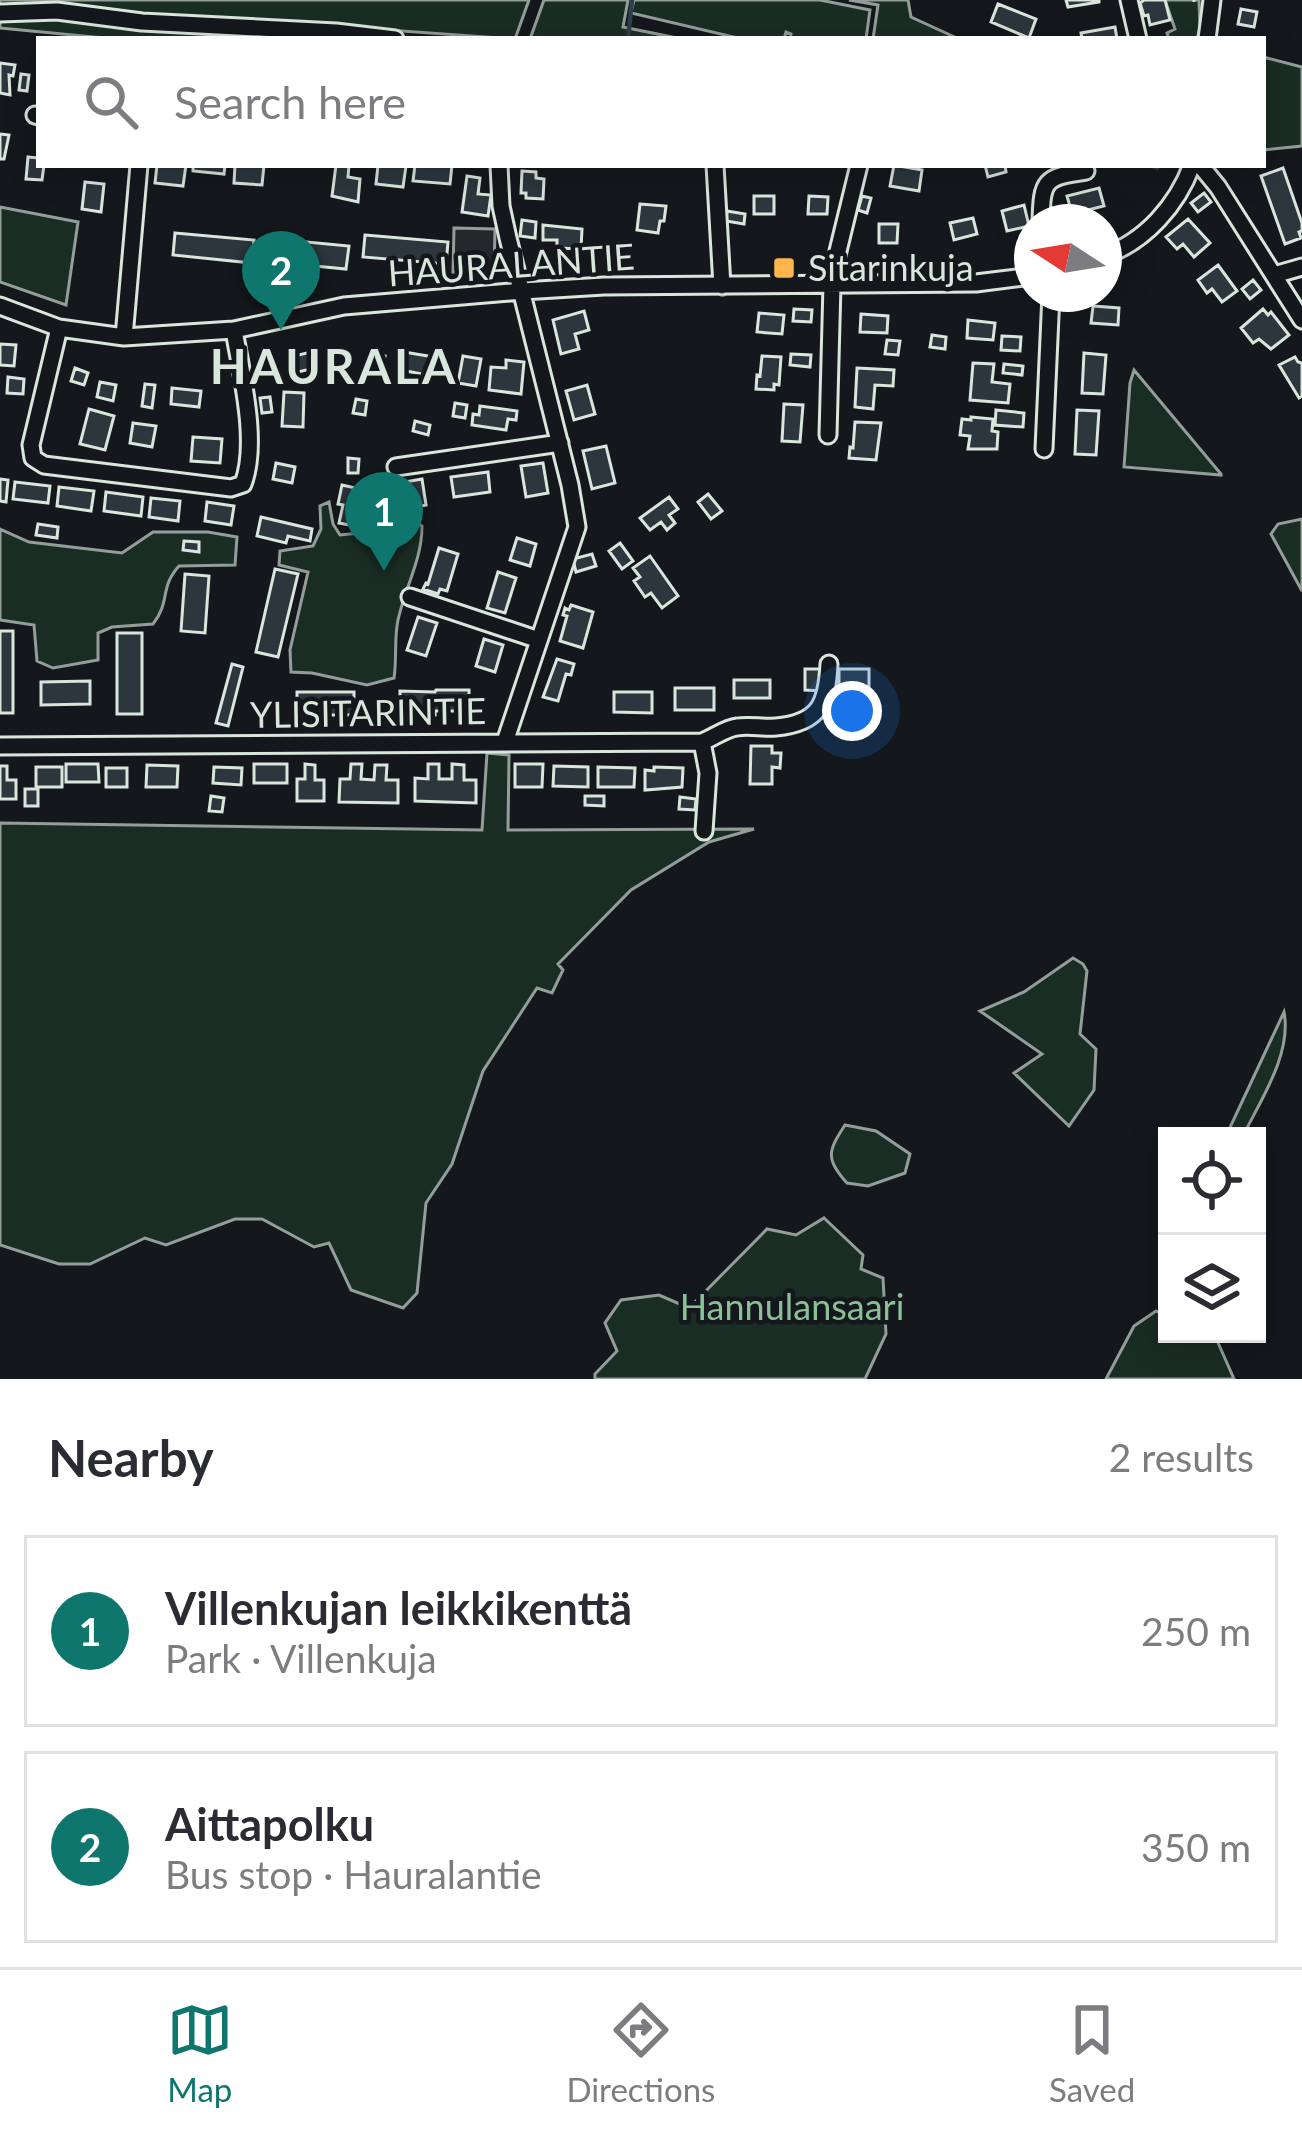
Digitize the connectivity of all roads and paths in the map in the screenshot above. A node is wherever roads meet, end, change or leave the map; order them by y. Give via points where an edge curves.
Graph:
1 (1129, 0) edge
2 (1212, 0) edge
3 (0, 13) edge
4 (360, 36) edge
5 (1137, 36) edge
6 (1208, 36) edge
7 (139, 168) edge
8 (499, 168) edge
9 (715, 168) edge
10 (858, 168) edge
11 (1194, 168) edge
12 (1199, 168) edge
13 (1086, 171) dead end
14 (1042, 204) edge
15 (1122, 247) edge
16 (1302, 267) edge
17 (1274, 275) junction
18 (1014, 278) edge
19 (832, 285) junction
20 (722, 286) junction
21 (522, 291) junction
22 (0, 306) edge
23 (1050, 312) edge
24 (1302, 320) edge
25 (59, 328) junction
26 (234, 330) junction
27 (124, 337) junction
28 (828, 435) dead end
29 (560, 443) junction
30 (1044, 448) dead end
31 (396, 467) dead end
32 (410, 597) dead end
33 (539, 640) junction
34 (829, 664) dead end
35 (505, 742) junction
36 (703, 742) junction
37 (0, 746) edge
38 (704, 831) dead end

1 - 5 street
2 - 6 street
3 - 4 street
7 - 27 street
8 - 21 street
9 - 20 street
10 - 19 street
11 - 15 street via 1155,225
12 - 17 street
13 - 14 street via 1052,179
16 - 17 street
17 - 24 street
18 - 19 street, HAURALANTIE
19 - 20 street, HAURALANTIE
19 - 28 street
20 - 21 street, HAURALANTIE
21 - 26 street, HAURALANTIE via 344,306
21 - 29 street
22 - 25 street, HAURALANTIE
23 - 30 street
25 - 26 street via 33,458 231,488 244,484 248,465
25 - 27 street, HAURALANTIE
26 - 27 street, HAURALANTIE
29 - 31 street
29 - 33 street via 577,527
32 - 33 street
33 - 35 street
34 - 36 street, YLISITARINTIE via 828,695 807,718 734,727
35 - 36 street, YLISITARINTIE
35 - 37 street, YLISITARINTIE
36 - 38 street

